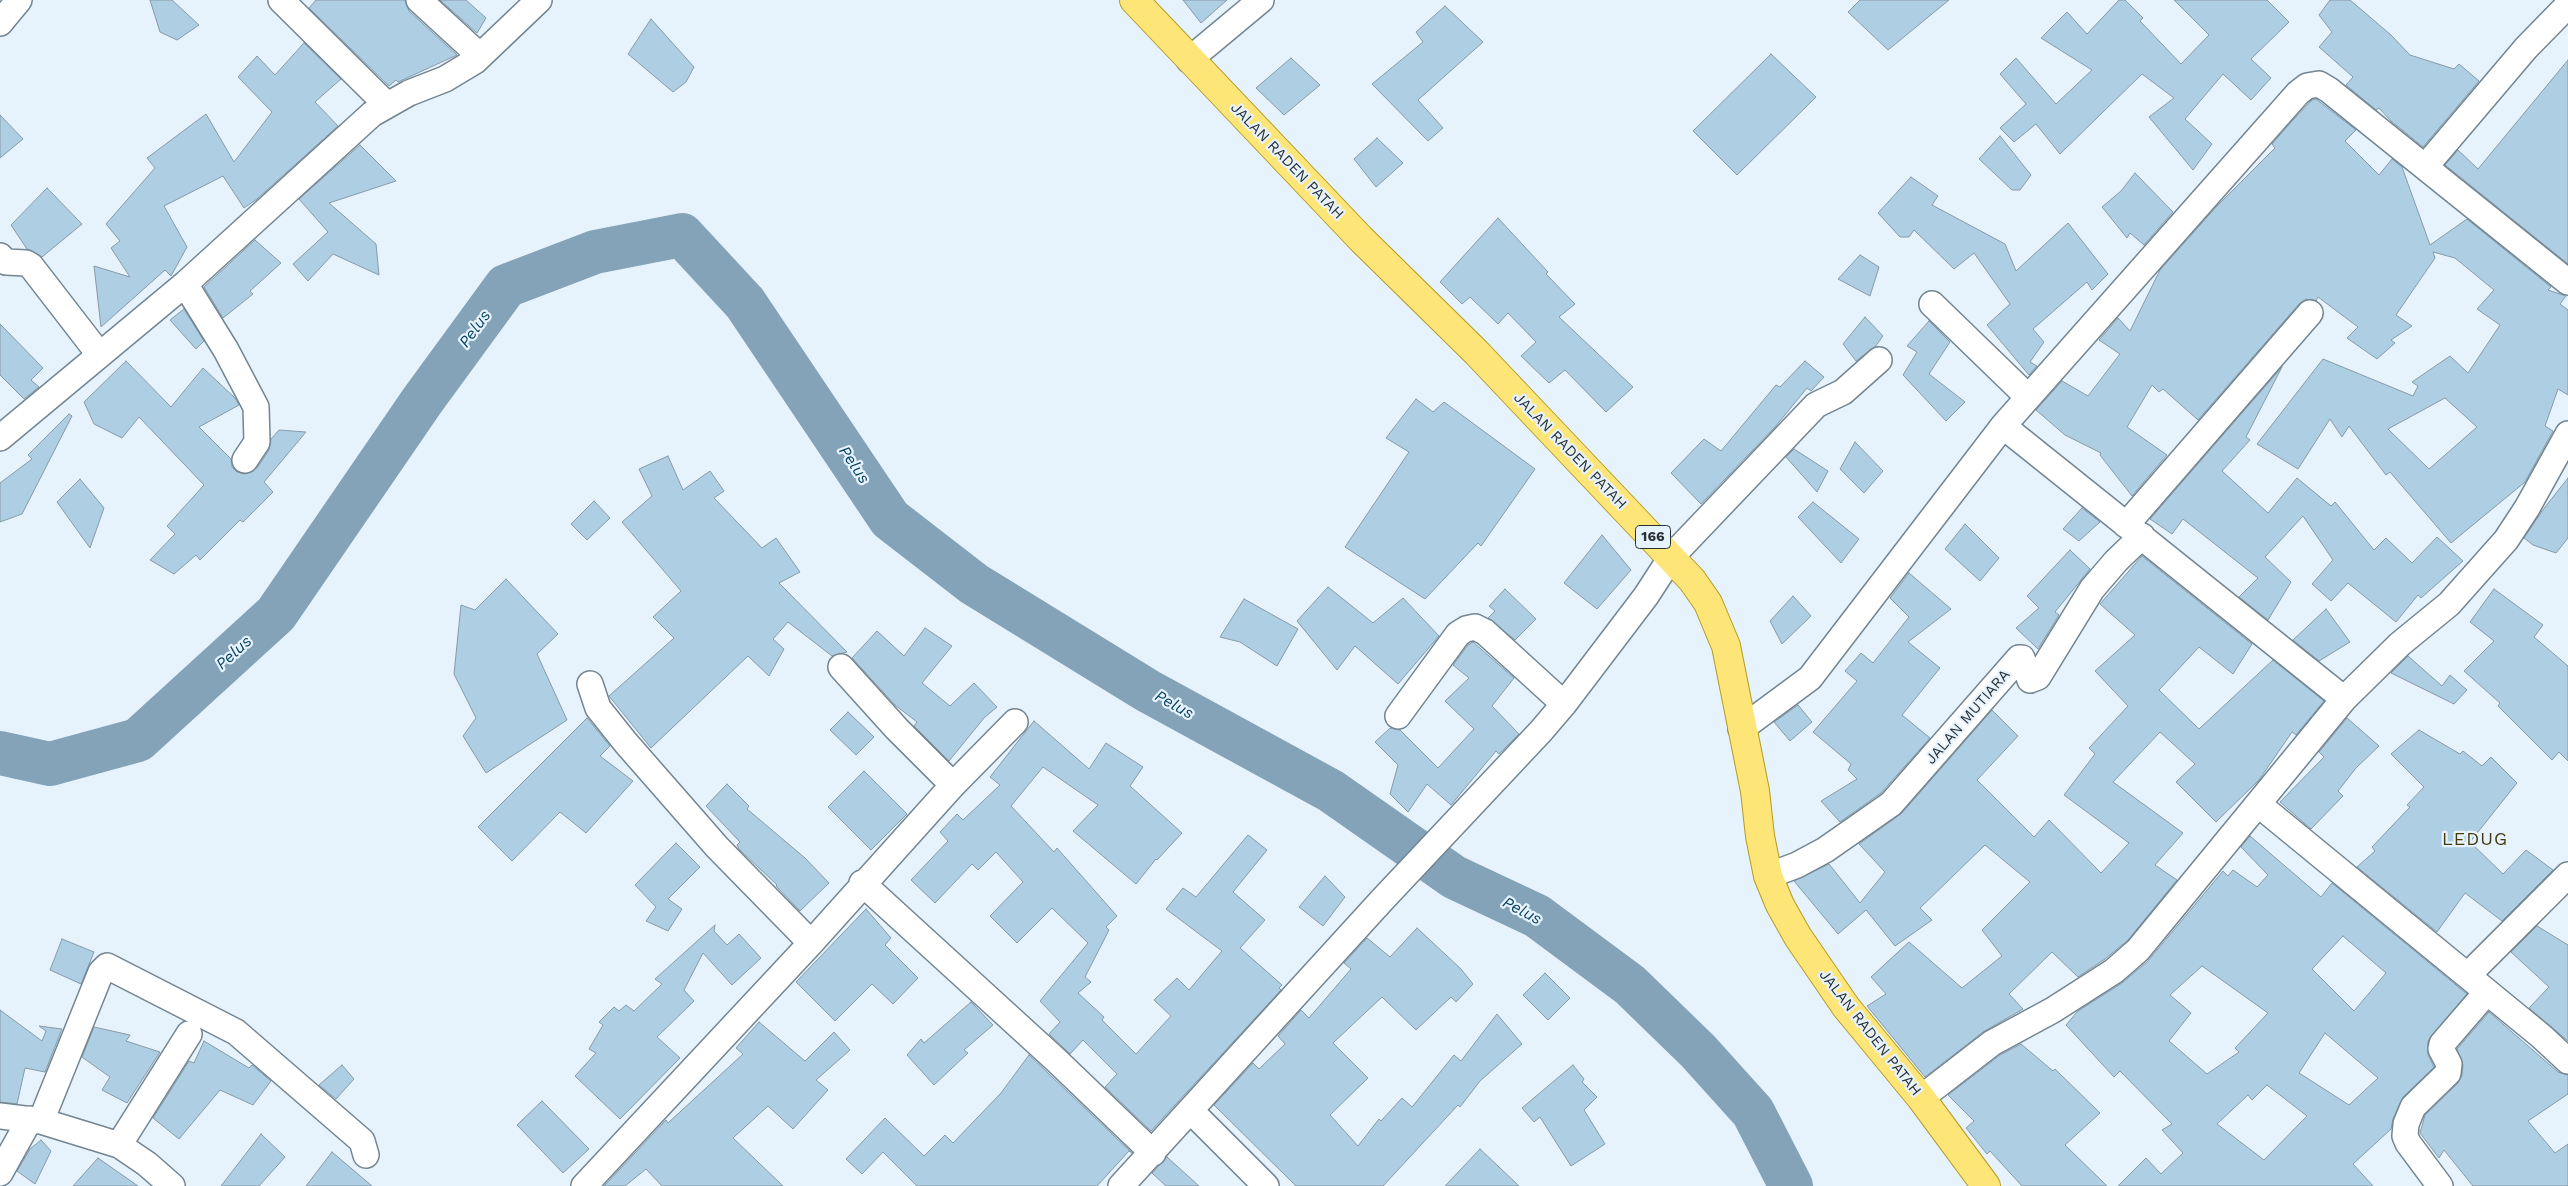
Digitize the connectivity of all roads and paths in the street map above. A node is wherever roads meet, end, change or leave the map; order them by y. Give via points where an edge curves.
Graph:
1 (281, 0) edge
2 (419, 0) edge
3 (539, 0) edge
4 (1134, 0) edge
5 (1262, 0) edge
6 (2564, 6) edge
7 (480, 56) junction
8 (1189, 60) junction
9 (387, 105) junction
10 (2425, 167) junction
11 (0, 256) edge
12 (2568, 282) edge
13 (184, 284) junction
14 (1932, 304) dead end
15 (2310, 313) dead end
16 (99, 354) junction
17 (1879, 360) dead end
18 (2028, 397) junction
19 (2003, 426) junction
20 (2568, 434) edge
21 (0, 438) edge
22 (246, 460) dead end
23 (2134, 530) junction
24 (1672, 556) junction
25 (841, 667) dead end
26 (590, 684) dead end
27 (2344, 700) junction
28 (1564, 704) junction
29 (1398, 716) dead end
30 (1015, 722) dead end
31 (1741, 729) junction
32 (953, 784) junction
33 (2258, 804) junction
34 (2568, 875) edge
35 (1768, 876) junction
36 (862, 883) junction
37 (811, 943) junction
38 (2468, 975) junction
39 (2486, 993) junction
40 (189, 1034) dead end
41 (2568, 1061) edge
42 (1921, 1098) junction
43 (1191, 1111) junction
44 (0, 1116) edge
45 (27, 1129) junction
46 (119, 1145) junction
47 (1153, 1153) junction
48 (366, 1155) dead end
49 (0, 1173) edge
50 (172, 1186) edge
51 (584, 1186) edge
52 (1121, 1186) edge
53 (1266, 1186) edge
54 (1986, 1186) edge
55 (2440, 1186) edge

1 - 9 street
2 - 7 street
3 - 7 street
4 - 8 main road, JALAN RADEN PATAH / 166
5 - 8 street
6 - 10 street
7 - 9 street via 445,79
8 - 24 main road, JALAN RADEN PATAH / 166
9 - 13 street via 372,114
10 - 12 street
10 - 18 street via 2329,90 2319,84 2307,86
11 - 16 street via 6,262 31,266
13 - 16 street
13 - 22 street via 226,350 256,408 258,442
14 - 18 street
15 - 23 street
16 - 21 street
17 - 24 street via 1843,392 1816,405
18 - 19 street
19 - 23 street
19 - 31 street via 1810,678
20 - 27 street via 2506,540 2449,604 2400,644
23 - 27 street
23 - 35 street, JALAN MUTIARA via 2116,560 2092,589 2038,677 2030,680 2022,658 2019,658 1890,804 1825,850
24 - 28 street via 1646,596
24 - 31 main road, JALAN RADEN PATAH / 166 via 1703,595 1717,622 1726,646
25 - 32 street
26 - 37 street via 598,708 626,743 717,846
27 - 33 street
28 - 29 street via 1485,632 1475,627 1458,634
28 - 43 street
30 - 32 street
31 - 35 main road, JALAN RADEN PATAH / 166 via 1755,791
32 - 36 street
33 - 38 street
33 - 42 street via 2138,950 2114,971 2053,1010 1992,1043
34 - 38 street
35 - 42 main road, JALAN RADEN PATAH / 166 via 1798,937 1840,1000
36 - 37 street
36 - 47 street
37 - 51 street
38 - 39 street
39 - 41 street
39 - 55 street via 2442,1044 2441,1049 2449,1064 2448,1072 2413,1107 2406,1124 2405,1136 2412,1149
40 - 46 street
42 - 54 main road, JALAN RADEN PATAH / 166
43 - 47 street
43 - 53 street
44 - 45 street
45 - 46 street
45 - 48 street via 101,972 107,966 236,1032 362,1141
45 - 49 street
46 - 50 street
47 - 52 street

